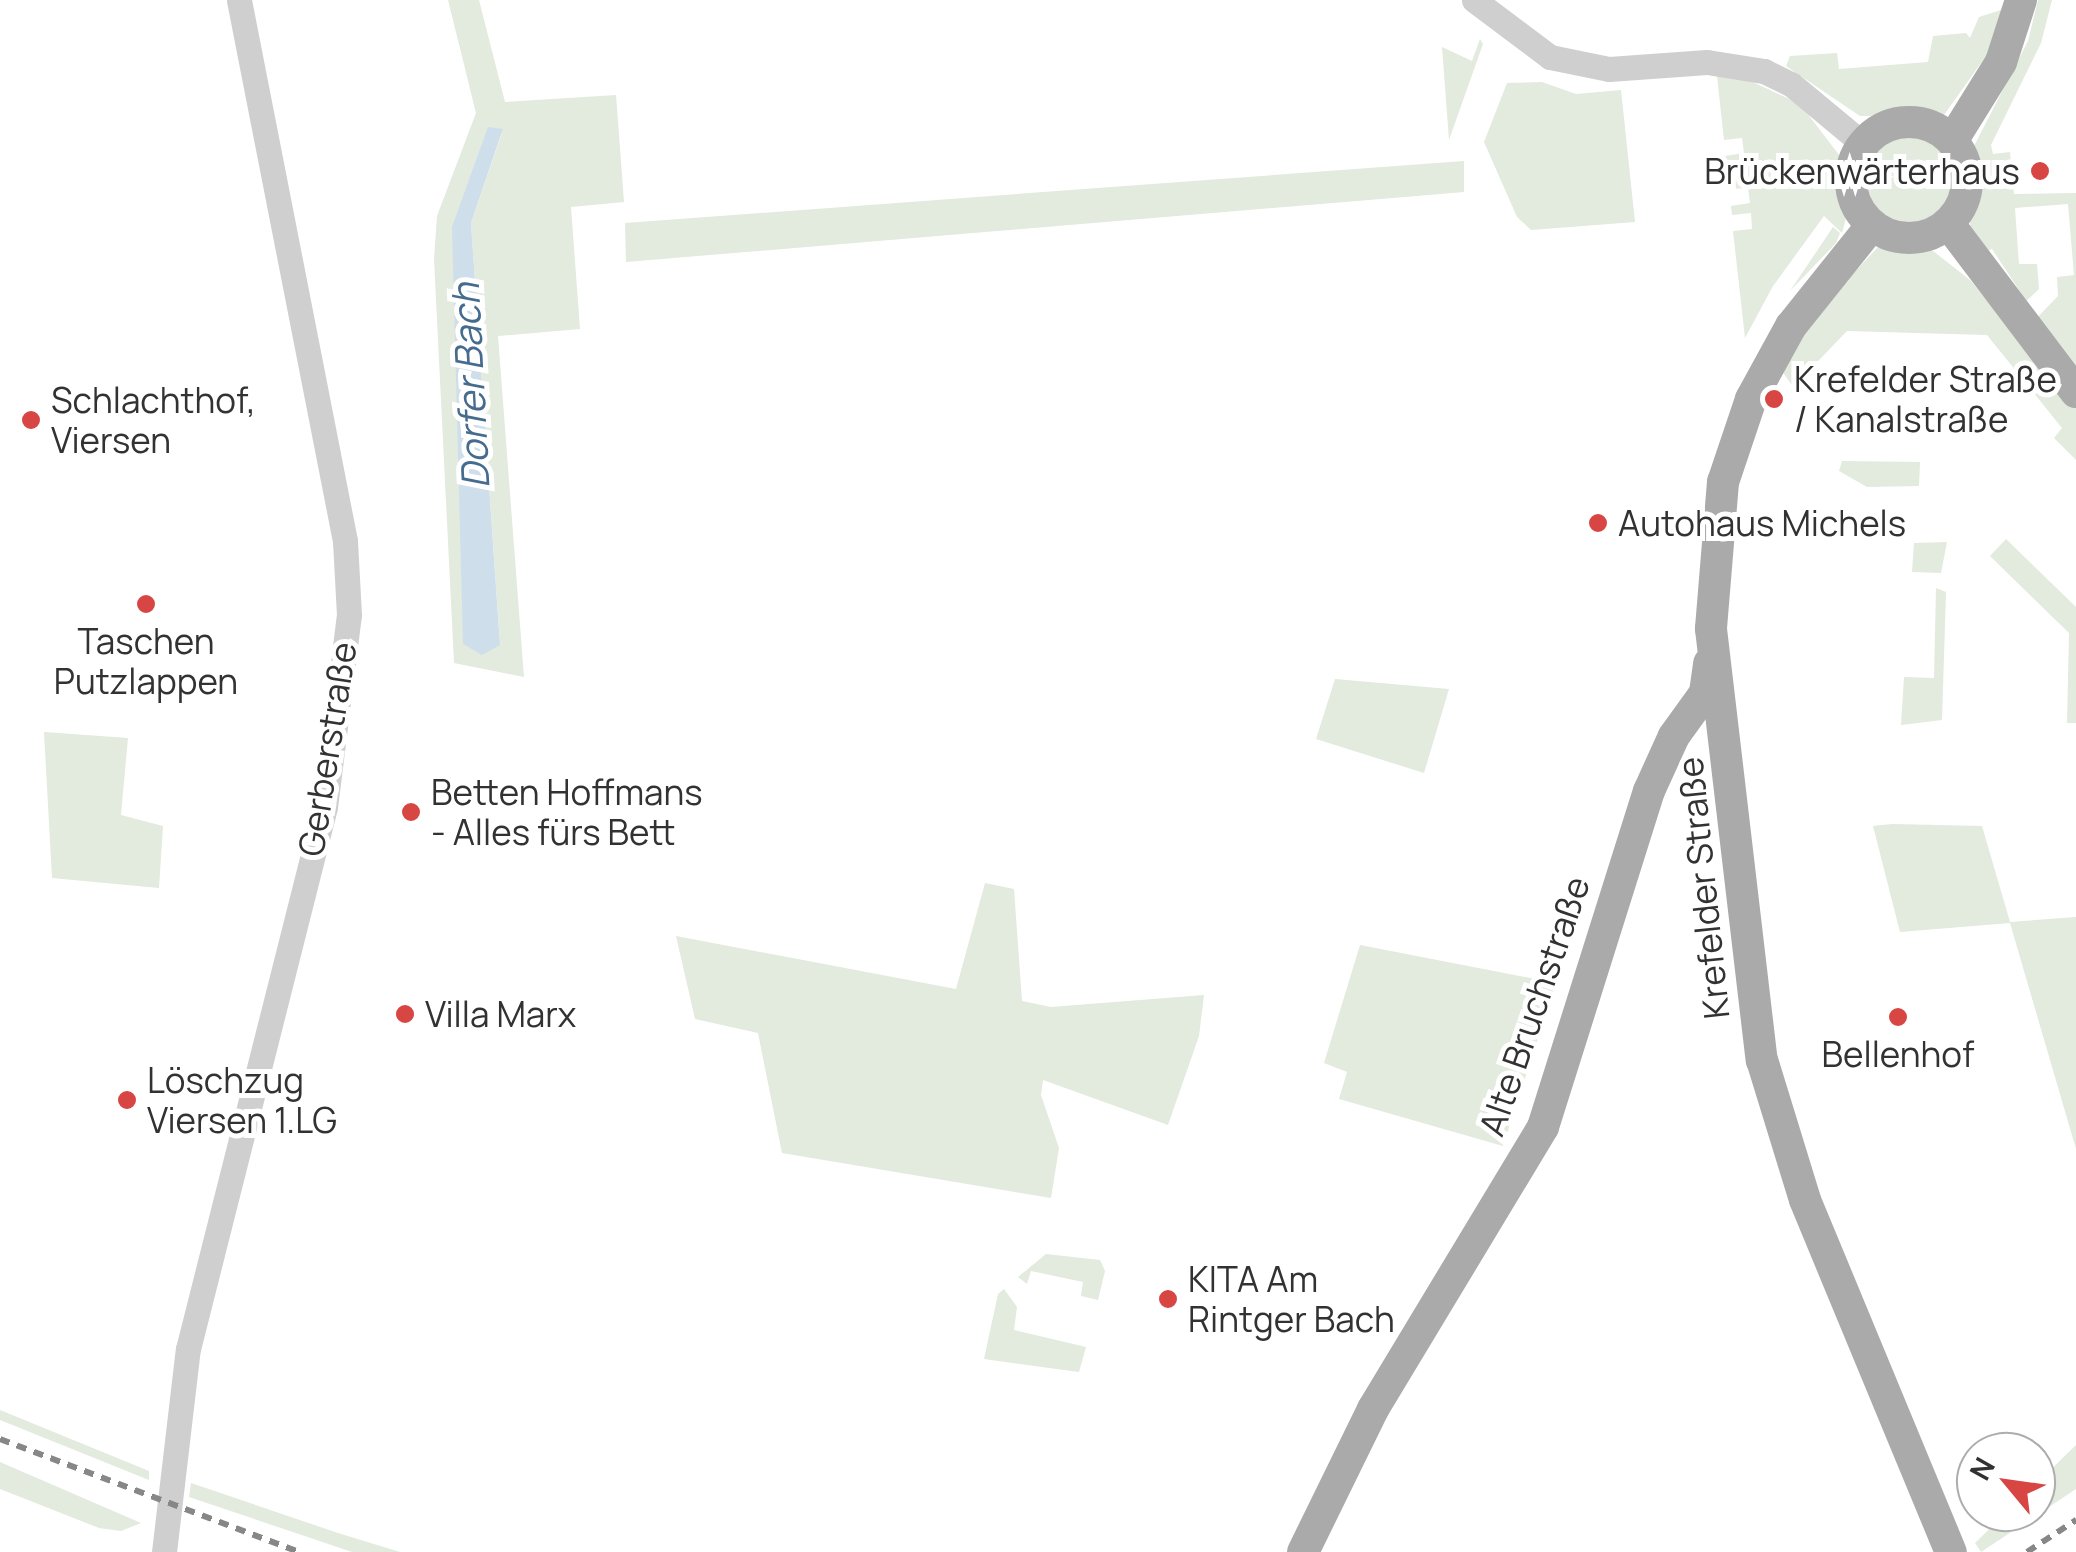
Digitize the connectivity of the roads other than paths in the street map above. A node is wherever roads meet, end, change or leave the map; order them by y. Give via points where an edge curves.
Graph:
1 (239, 0) edge
2 (1474, 0) edge
3 (2022, 0) edge
4 (1952, 141) junction
5 (1864, 144) junction
6 (1948, 223) junction
7 (1872, 225) junction
8 (2076, 392) edge
9 (1712, 629) junction
10 (164, 1552) edge
11 (1303, 1552) edge
12 (1951, 1552) edge

1 - 10 street, Gerberstraße via 345,541 348,615 325,807 188,1350
2 - 5 street via 1550,56 1609,69 1707,62 1764,71 1791,84
3 - 4 main road via 2001,62
4 - 5 main road via 1912,122 1890,125
4 - 6 main road via 1967,179
5 - 7 main road via 1851,181 1859,210
6 - 7 main road via 1910,238
6 - 8 main road
7 - 9 main road, Krefelder Straße via 1791,326 1751,399 1722,482
9 - 11 main road, Alte Bruchstraße via 1705,693 1674,736 1649,792 1543,1127 1373,1409
9 - 12 main road, Krefelder Straße via 1762,1060 1805,1200

